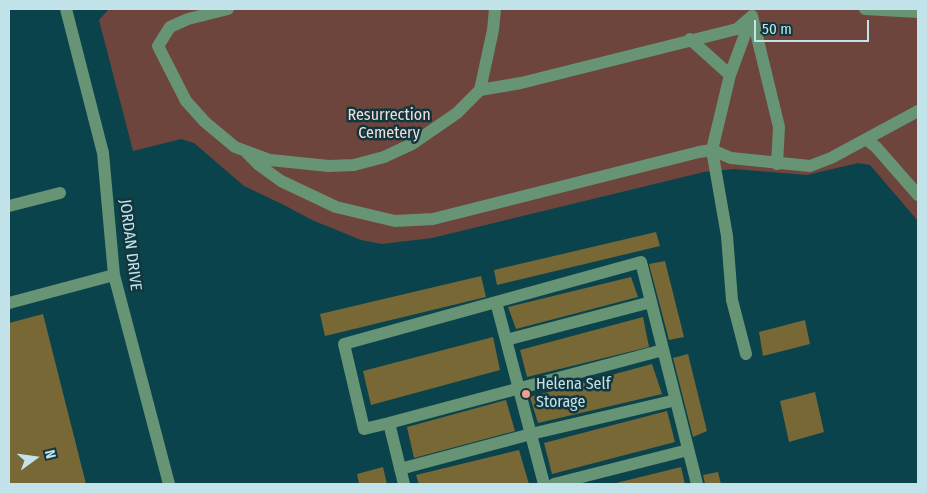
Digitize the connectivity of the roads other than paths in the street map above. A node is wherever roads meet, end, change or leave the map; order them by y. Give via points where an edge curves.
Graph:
1 (66, 9) edge
2 (228, 9) edge
3 (495, 9) edge
4 (865, 9) edge
5 (752, 12) edge
6 (918, 12) edge
7 (690, 39) junction
8 (730, 75) junction
9 (480, 90) junction
10 (918, 111) edge
11 (867, 140) junction
12 (244, 150) junction
13 (712, 150) junction
14 (777, 164) junction
15 (60, 193) dead end
16 (918, 195) edge
17 (9, 206) edge
18 (114, 275) junction
19 (496, 302) junction
20 (651, 302) junction
21 (9, 303) edge
22 (506, 340) junction
23 (663, 350) junction
24 (746, 354) dead end
25 (519, 388) junction
26 (676, 400) junction
27 (389, 423) junction
28 (531, 434) junction
29 (688, 450) junction
30 (400, 469) junction
31 (169, 484) edge
32 (404, 484) edge
33 (544, 484) edge
34 (554, 484) edge
35 (697, 484) edge

1 - 18 street, JORDAN DRIVE via 103,153
2 - 12 street via 170,27 158,46 186,101 228,140
3 - 9 street
4 - 6 street
5 - 7 street via 737,29
5 - 8 street
5 - 14 street via 779,127
7 - 8 street
7 - 9 street via 521,83
8 - 13 street
9 - 12 street via 435,128 384,158 354,165 329,166 270,160
10 - 11 street
11 - 14 street via 810,166
11 - 16 street
12 - 13 street via 282,181 336,208 395,221 433,219
13 - 14 street via 731,158
13 - 24 street via 727,236 732,300
15 - 17 street
18 - 21 street
18 - 31 street, JORDAN DRIVE
19 - 20 street via 641,262
19 - 22 street
19 - 27 street via 344,344 364,429
20 - 22 street
20 - 23 street
22 - 25 street
23 - 25 street
23 - 26 street
25 - 27 street
25 - 28 street
26 - 28 street
26 - 29 street
27 - 30 street
28 - 30 street
28 - 33 street
29 - 34 street
29 - 35 street
30 - 32 street

